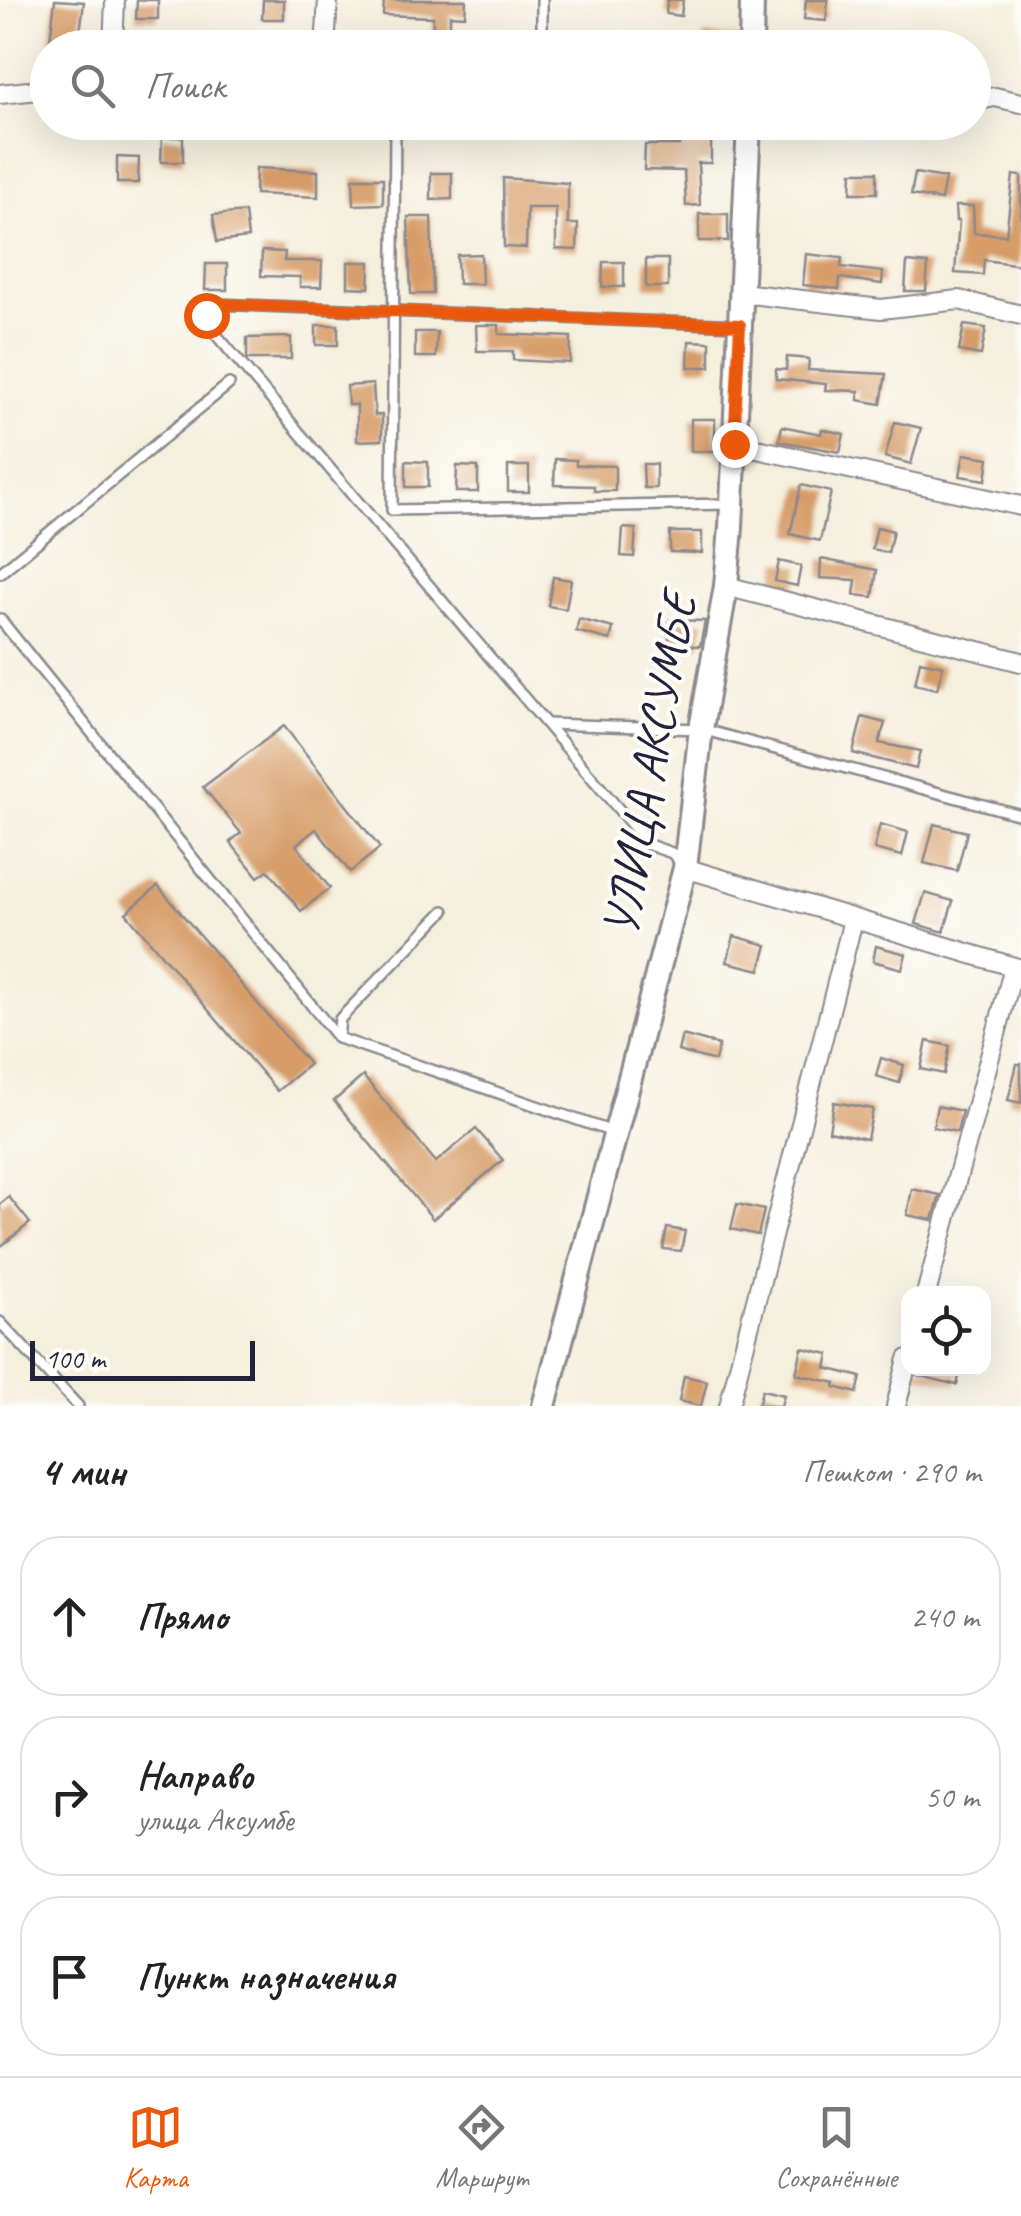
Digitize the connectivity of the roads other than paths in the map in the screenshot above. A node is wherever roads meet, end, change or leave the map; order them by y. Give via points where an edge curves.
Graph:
1 (115, 0) edge
2 (328, 0) edge
3 (542, 0) edge
4 (752, 0) edge
5 (113, 30) edge
6 (327, 30) edge
7 (542, 30) edge
8 (751, 30) edge
9 (30, 91) edge
10 (0, 94) edge
11 (991, 98) edge
12 (1021, 103) edge
13 (396, 140) edge
14 (748, 140) edge
15 (742, 293) junction
16 (394, 312) junction
17 (1021, 314) edge
18 (740, 325) junction
19 (229, 384) dead end
20 (734, 444) junction
21 (732, 504) junction
22 (1021, 506) edge
23 (392, 510) junction
24 (377, 524) junction
25 (0, 573) edge
26 (726, 586) junction
27 (0, 619) edge
28 (1021, 662) edge
29 (547, 724) junction
30 (701, 729) junction
31 (1021, 815) edge
32 (684, 868) junction
33 (444, 910) dead end
34 (854, 920) junction
35 (1017, 968) edge
36 (338, 1038) junction
37 (616, 1133) junction
38 (928, 1286) edge
39 (0, 1322) edge
40 (904, 1376) edge
41 (78, 1406) edge
42 (544, 1406) edge
43 (729, 1406) edge
44 (896, 1406) edge

1 - 5 street
2 - 6 street
3 - 7 lane
4 - 8 main road
9 - 10 street
11 - 12 street
13 - 16 lane
14 - 15 main road, УЛИЦА АКСУМБЕ
15 - 17 street via 881,309 960,300
15 - 18 main road, УЛИЦА АКСУМБЕ
16 - 18 lane
16 - 23 lane
16 - 24 lane via 215,304 206,315
18 - 20 main road, УЛИЦА АКСУМБЕ
19 - 25 lane
20 - 21 main road, УЛИЦА АКСУМБЕ
20 - 22 street
21 - 23 lane
21 - 26 main road, УЛИЦА АКСУМБЕ
23 - 24 lane
24 - 29 lane
26 - 28 street
26 - 30 main road, УЛИЦА АКСУМБЕ
27 - 36 lane
29 - 30 lane
29 - 32 lane via 650,845 672,852
30 - 31 lane
30 - 32 main road, УЛИЦА АКСУМБЕ
32 - 34 street
32 - 37 main road, УЛИЦА АКСУМБЕ
33 - 36 lane via 340,1020
34 - 35 street
34 - 43 street
35 - 38 street
36 - 37 lane
37 - 42 main road, УЛИЦА АКСУМБЕ
39 - 41 lane
40 - 44 street

